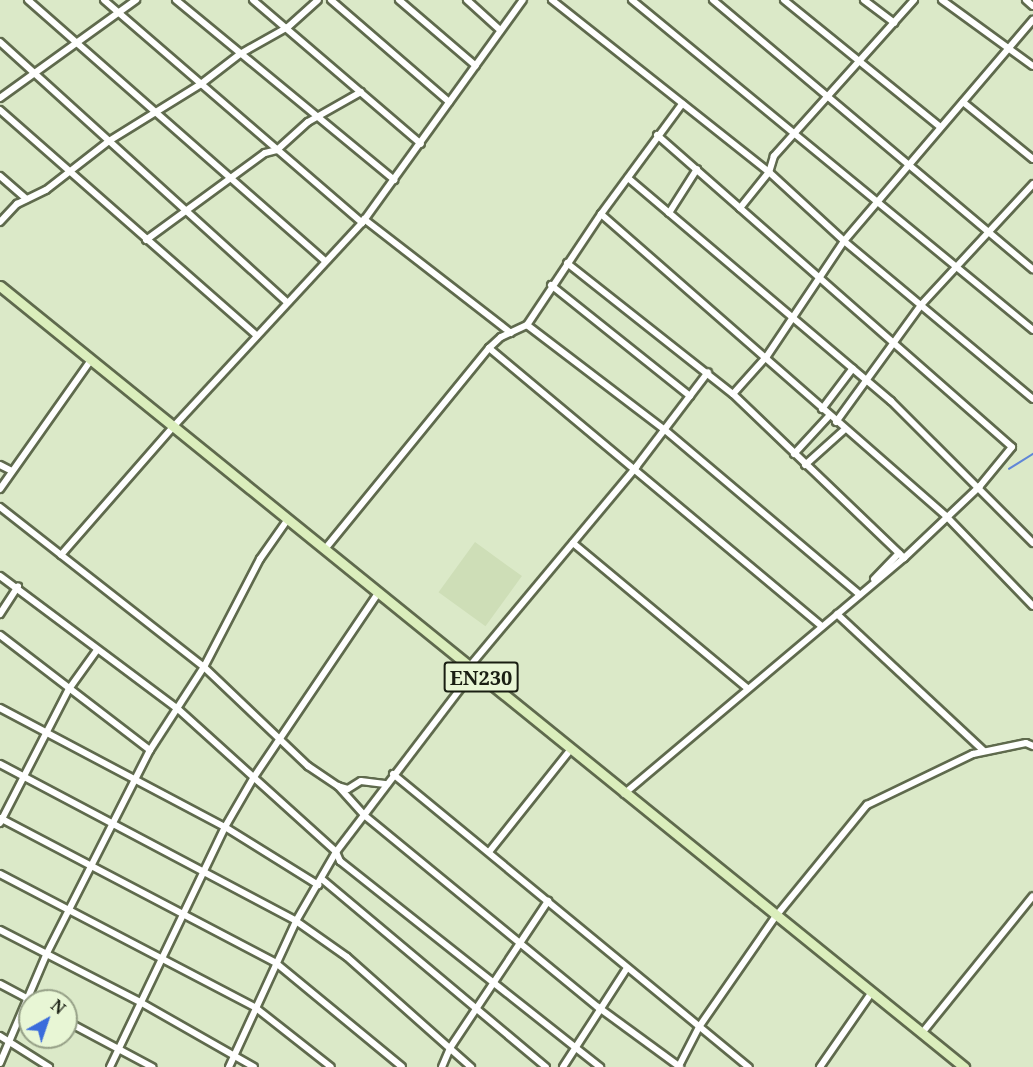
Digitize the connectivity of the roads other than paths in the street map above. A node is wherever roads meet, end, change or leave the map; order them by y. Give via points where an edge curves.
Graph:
1 (28, 0) edge
2 (104, 0) edge
3 (136, 0) edge
4 (176, 0) edge
5 (253, 0) edge
6 (318, 0) edge
7 (331, 0) edge
8 (399, 0) edge
9 (467, 0) edge
10 (523, 0) edge
11 (552, 0) edge
12 (632, 0) edge
13 (713, 0) edge
14 (784, 0) edge
15 (864, 0) edge
16 (914, 0) edge
17 (942, 0) edge
18 (1026, 0) edge
19 (1033, 6) edge
20 (118, 12) junction
21 (1033, 20) edge
22 (894, 23) junction
23 (288, 27) junction
24 (500, 30) junction
25 (0, 42) edge
26 (77, 42) junction
27 (1009, 50) junction
28 (240, 54) junction
29 (858, 61) junction
30 (476, 66) junction
31 (1033, 66) edge
32 (34, 72) junction
33 (201, 84) junction
34 (361, 92) junction
35 (828, 97) junction
36 (0, 98) edge
37 (449, 102) junction
38 (963, 102) junction
39 (682, 104) junction
40 (0, 111) edge
41 (158, 113) junction
42 (318, 120) junction
43 (939, 126) junction
44 (795, 131) junction
45 (657, 135) junction
46 (110, 141) junction
47 (421, 144) junction
48 (277, 150) junction
49 (1033, 159) edge
50 (907, 164) junction
51 (697, 169) junction
52 (69, 170) junction
53 (769, 172) junction
54 (0, 176) edge
55 (233, 178) junction
56 (628, 178) junction
57 (394, 180) junction
58 (1033, 184) edge
59 (26, 199) junction
60 (877, 200) junction
61 (740, 208) junction
62 (187, 212) junction
63 (669, 213) junction
64 (601, 214) junction
65 (363, 221) junction
66 (0, 222) edge
67 (988, 233) junction
68 (146, 240) junction
69 (844, 241) junction
70 (325, 261) junction
71 (567, 263) junction
72 (955, 265) junction
73 (1033, 269) edge
74 (818, 276) junction
75 (551, 285) junction
76 (0, 286) edge
77 (287, 302) junction
78 (921, 304) junction
79 (793, 319) junction
80 (527, 325) junction
81 (1033, 330) edge
82 (511, 333) junction
83 (257, 336) junction
84 (892, 344) junction
85 (489, 348) junction
86 (767, 356) junction
87 (91, 360) junction
88 (853, 368) junction
89 (708, 372) junction
90 (867, 380) junction
91 (733, 394) junction
92 (690, 396) junction
93 (1033, 399) edge
94 (822, 409) junction
95 (829, 416) junction
96 (836, 422) junction
97 (173, 427) junction
98 (844, 429) junction
99 (665, 430) junction
100 (794, 454) junction
101 (0, 465) edge
102 (805, 465) junction
103 (636, 468) junction
104 (12, 471) junction
105 (980, 486) junction
106 (0, 489) edge
107 (0, 507) edge
108 (946, 516) junction
109 (288, 519) junction
110 (573, 543) junction
111 (1033, 543) edge
112 (325, 549) junction
113 (62, 555) junction
114 (901, 556) junction
115 (0, 576) edge
116 (18, 586) junction
117 (378, 593) junction
118 (859, 594) junction
119 (1033, 606) edge
120 (0, 614) edge
121 (837, 614) junction
122 (822, 626) junction
123 (0, 635) edge
124 (97, 650) junction
125 (204, 667) junction
126 (472, 669) junction
127 (747, 688) junction
128 (69, 689) junction
129 (0, 708) edge
130 (178, 710) junction
131 (47, 735) junction
132 (279, 739) junction
133 (1033, 746) edge
134 (150, 750) junction
135 (570, 750) junction
136 (983, 750) junction
137 (0, 764) edge
138 (393, 774) junction
139 (24, 777) junction
140 (254, 777) junction
141 (134, 782) junction
142 (387, 784) junction
143 (338, 786) junction
144 (624, 794) junction
145 (364, 815) junction
146 (1, 820) edge
147 (113, 822) junction
148 (225, 827) junction
149 (336, 852) junction
150 (489, 852) junction
151 (93, 867) junction
152 (203, 870) junction
153 (0, 874) edge
154 (321, 882) junction
155 (1033, 896) edge
156 (548, 901) junction
157 (70, 911) junction
158 (181, 914) junction
159 (776, 916) junction
160 (296, 921) junction
161 (0, 930) edge
162 (520, 940) junction
163 (48, 953) junction
164 (160, 959) junction
165 (276, 963) junction
166 (627, 968) junction
167 (495, 983) junction
168 (0, 984) edge
169 (33, 989) edge
170 (872, 992) junction
171 (18, 993) edge
172 (140, 1002) junction
173 (598, 1007) junction
174 (256, 1008) junction
175 (477, 1010) junction
176 (18, 1027) edge
177 (699, 1027) junction
178 (78, 1028) edge
179 (922, 1033) junction
180 (0, 1036) edge
181 (12, 1043) junction
182 (574, 1047) junction
183 (450, 1048) junction
184 (118, 1050) junction
185 (236, 1054) junction
186 (0, 1063) edge
187 (680, 1066) edge
188 (49, 1067) edge
189 (110, 1067) edge
190 (152, 1067) edge
191 (229, 1067) edge
192 (254, 1067) edge
193 (331, 1067) edge
194 (402, 1067) edge
195 (442, 1067) edge
196 (471, 1067) edge
197 (546, 1067) edge
198 (563, 1067) edge
199 (600, 1067) edge
200 (748, 1067) edge
201 (820, 1067) edge
202 (963, 1067) edge

1 - 26 street
2 - 20 street
3 - 20 street
4 - 28 street
5 - 23 street
6 - 23 street
7 - 37 street
8 - 30 street
9 - 24 street
10 - 24 street
11 - 39 street
12 - 44 street
13 - 35 street
14 - 29 street
15 - 22 street
16 - 22 street
17 - 27 street
18 - 19 street
20 - 26 street
20 - 33 street
21 - 27 street
22 - 29 street
23 - 28 street
23 - 34 street
24 - 30 street
25 - 32 street
26 - 32 street
26 - 41 street
27 - 31 street
27 - 38 street
28 - 33 street
28 - 42 street
29 - 35 street
29 - 43 street
30 - 37 street
32 - 36 street
32 - 46 street
33 - 41 street
33 - 48 street
34 - 42 street
34 - 47 street
35 - 44 street
35 - 50 street
37 - 47 street
38 - 43 street
38 - 49 street
39 - 45 street
39 - 53 street
40 - 52 street
41 - 46 street
41 - 55 street
42 - 48 street via 308,122
42 - 57 street
43 - 50 street
44 - 53 street via 769,164
44 - 60 street
45 - 51 street
45 - 56 street
46 - 52 street
46 - 62 street
47 - 57 street
48 - 55 street via 265,153
48 - 65 street
50 - 60 street
50 - 67 street
51 - 61 street
51 - 63 street
52 - 59 street via 46,190
52 - 68 street
53 - 61 street
53 - 69 street
54 - 59 street
55 - 62 street
55 - 70 street
56 - 63 street
56 - 64 street
57 - 65 street
58 - 67 street
59 - 66 street
60 - 69 street
60 - 72 street
61 - 74 street
62 - 68 street
62 - 77 street
63 - 79 street
64 - 71 street
64 - 86 street
65 - 70 street
65 - 82 street
67 - 72 street
67 - 73 street
68 - 83 street
69 - 74 street
69 - 78 street
70 - 77 street
71 - 75 street
71 - 89 street
72 - 78 street
72 - 81 street
74 - 79 street
74 - 84 street
75 - 80 street
75 - 92 street
76 - 87 main road, EN230
77 - 83 street
78 - 84 street
78 - 93 street
79 - 86 street
79 - 88 street
80 - 82 street
80 - 99 street
82 - 85 street
83 - 97 street
84 - 90 street
84 - 105 street via 1010,443 1011,453
85 - 103 street
85 - 112 street
86 - 91 street
86 - 94 street
87 - 97 main road, EN230
87 - 104 street
88 - 90 street
88 - 94 street
89 - 91 street
89 - 92 street
90 - 96 street
90 - 105 street
91 - 100 street
92 - 99 street
94 - 95 street
95 - 96 street
95 - 100 street
96 - 98 street
97 - 109 main road, EN230
97 - 113 street
98 - 102 street
98 - 108 street
99 - 103 street
99 - 118 street
100 - 102 street
101 - 104 street
102 - 114 street
103 - 110 street
103 - 122 street
104 - 106 street
105 - 108 street
105 - 111 street
107 - 113 street
108 - 114 street
108 - 119 street
109 - 112 main road, EN230
109 - 125 street via 260,559
110 - 126 street
110 - 127 street
112 - 117 main road, EN230
113 - 125 street
114 - 118 street
115 - 116 street
116 - 120 street
116 - 124 street
117 - 126 main road, EN230
117 - 132 street
118 - 121 street
121 - 122 street
121 - 136 street
122 - 127 street
123 - 128 street
124 - 128 street
124 - 130 street
125 - 130 street
125 - 132 street
126 - 135 main road, EN230
126 - 138 street
127 - 144 street
128 - 131 street
128 - 134 street
129 - 131 street
130 - 134 street
130 - 140 street
131 - 139 street
131 - 141 street
132 - 140 street
132 - 143 street
133 - 136 street via 1026,743
134 - 141 street
135 - 144 main road, EN230
135 - 150 street
136 - 159 street via 867,805
137 - 139 street
138 - 142 street
138 - 150 street via 404,787
139 - 146 street
139 - 147 street
140 - 148 street
140 - 149 street
141 - 147 street
141 - 148 street via 153,788
142 - 143 street via 361,781 348,789
142 - 145 street
143 - 145 street
144 - 159 main road, EN230
145 - 149 street
145 - 162 street
146 - 151 street
147 - 151 street
147 - 152 street
148 - 152 street
148 - 154 street
149 - 154 street
149 - 167 street via 340,861
150 - 156 street
151 - 157 street
151 - 158 street
152 - 158 street
152 - 160 street
153 - 157 street
154 - 160 street
154 - 175 street
155 - 179 street
156 - 162 street
156 - 166 street
157 - 163 street
157 - 164 street
158 - 164 street
158 - 165 street
159 - 170 main road, EN230
159 - 177 street
160 - 165 street
160 - 183 street via 347,957
161 - 163 street
162 - 167 street
162 - 173 street
163 - 169 street
163 - 172 street
164 - 172 street
164 - 174 street
165 - 174 street
165 - 194 street
166 - 173 street
166 - 177 street
167 - 175 street
167 - 182 street
168 - 171 street
170 - 179 main road, EN230
170 - 201 street
172 - 184 street
172 - 185 street
173 - 182 street
173 - 187 street
174 - 185 street
174 - 193 street
175 - 183 street
175 - 197 street
176 - 181 street
177 - 187 street
177 - 200 street
178 - 184 street
179 - 202 main road, EN230
180 - 181 street
181 - 186 street
181 - 188 street
182 - 198 street
182 - 199 street
183 - 195 street
183 - 196 street
184 - 189 street
184 - 190 street
185 - 191 street
185 - 192 street

